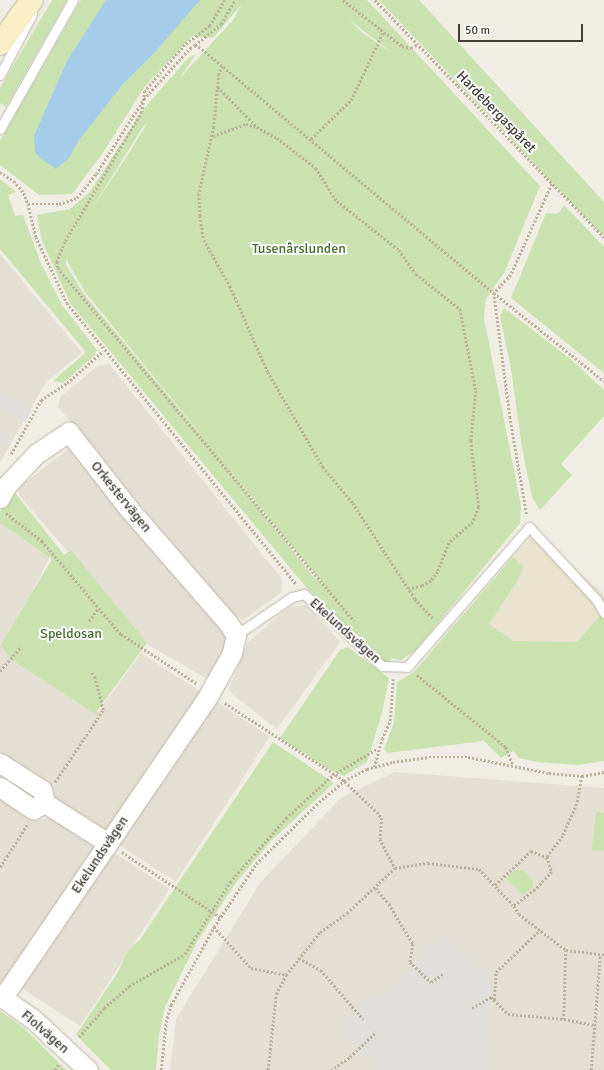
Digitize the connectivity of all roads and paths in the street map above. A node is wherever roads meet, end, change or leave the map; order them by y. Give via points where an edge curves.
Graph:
1 (32, 0) edge
2 (38, 0) edge
3 (73, 0) edge
4 (225, 0) edge
5 (235, 0) edge
6 (343, 0) edge
7 (375, 0) edge
8 (383, 32) junction
9 (0, 44) edge
10 (418, 44) junction
11 (195, 45) junction
12 (223, 66) junction
13 (0, 75) edge
14 (218, 86) junction
15 (144, 98) junction
16 (257, 127) junction
17 (0, 129) edge
18 (212, 136) junction
19 (310, 139) junction
20 (0, 173) edge
21 (552, 184) junction
22 (28, 204) junction
23 (604, 237) edge
24 (494, 293) junction
25 (103, 351) junction
26 (604, 381) edge
27 (9, 457) dead end
28 (0, 498) edge
29 (0, 509) edge
30 (529, 527) junction
31 (408, 589) junction
32 (304, 594) junction
33 (98, 608) junction
34 (604, 613) edge
35 (89, 621) dead end
36 (445, 626) junction
37 (360, 627) dead end
38 (236, 635) junction
39 (21, 647) dead end
40 (407, 667) junction
41 (394, 668) junction
42 (0, 671) edge
43 (91, 671) dead end
44 (210, 693) junction
45 (379, 748) junction
46 (0, 763) edge
47 (513, 765) junction
48 (374, 767) junction
49 (604, 772) edge
50 (333, 775) junction
51 (582, 776) junction
52 (344, 781) junction
53 (0, 787) edge
54 (47, 805) junction
55 (108, 843) junction
56 (547, 857) junction
57 (0, 867) edge
58 (395, 868) junction
59 (495, 886) junction
60 (376, 888) junction
61 (514, 906) junction
62 (212, 911) junction
63 (220, 917) junction
64 (214, 927) junction
65 (540, 930) junction
66 (566, 950) junction
67 (600, 955) junction
68 (604, 955) edge
69 (299, 958) junction
70 (443, 974) dead end
71 (286, 975) junction
72 (1, 997) edge
73 (494, 1000) junction
74 (472, 1008) dead end
75 (564, 1018) junction
76 (363, 1019) dead end
77 (595, 1026) junction
78 (376, 1032) dead end
79 (68, 1051) junction
80 (55, 1070) edge
81 (88, 1070) edge
82 (161, 1070) edge
83 (268, 1070) edge
84 (331, 1070) edge
85 (591, 1070) edge

1 - 9 main road
2 - 13 lane via 25,31
3 - 17 lane
4 - 15 path via 210,26 185,45 145,91
5 - 11 path via 221,24
6 - 8 path
7 - 10 path, Hardebergaspåret
8 - 10 path via 402,46 411,48
8 - 19 path via 351,100
10 - 21 path, Hardebergaspåret
11 - 12 path
11 - 15 path
12 - 14 path
12 - 19 path
14 - 16 path
14 - 18 path
15 - 22 path via 96,174 77,198 59,204
15 - 37 path via 142,112 132,133 66,242 57,262 58,268
16 - 18 path via 246,124
16 - 31 path via 277,138 316,168 338,201 399,250 416,274 460,309 476,391 471,441 479,507 473,522 448,543 438,572 431,581
18 - 31 path via 199,194 200,216 208,250 230,286 268,372 323,467 353,503
19 - 24 path
20 - 22 path via 14,181 24,193
21 - 23 path, Hardebergaspåret
21 - 24 path via 511,275
22 - 25 path via 36,237 63,296
24 - 26 path
24 - 30 path via 510,417
25 - 27 path via 41,400
25 - 32 path
28 - 38 street, Orkestervägen via 8,485 36,454 69,432 129,509
29 - 33 path via 23,524 42,541
30 - 34 lane via 596,599
30 - 36 lane
31 - 36 path via 428,614
32 - 38 lane, Ekelundsvägen via 292,597
32 - 41 lane, Ekelundsvägen via 382,666
33 - 35 path
33 - 44 path via 121,634
36 - 40 lane
38 - 44 street, Ekelundsvägen via 232,653
39 - 42 path
40 - 41 lane, Ekelundsvägen
40 - 47 path via 506,747
41 - 45 path via 390,721
43 - 54 path via 103,710 52,786 54,796
44 - 50 path
44 - 55 street, Ekelundsvägen
45 - 48 path
45 - 50 path
46 - 54 street via 42,790
47 - 48 path via 468,757 429,757
47 - 51 path via 549,773
48 - 52 path
49 - 51 path
50 - 52 path
50 - 62 path via 264,842 230,882
51 - 56 path via 577,804 564,836
52 - 58 path via 382,818 380,839
52 - 63 path via 256,864
53 - 54 street via 33,809
54 - 55 street
54 - 57 path via 45,813 34,814
55 - 62 path
55 - 72 street, Ekelundsvägen
56 - 59 path via 531,851
56 - 61 path via 552,872 535,890
58 - 59 path via 428,863 479,869
58 - 60 path
59 - 61 path
60 - 69 path via 320,932
60 - 70 path via 389,904 413,944 410,962 431,982
61 - 65 path via 519,914
62 - 63 path
62 - 79 path via 185,954 129,986 104,1008
63 - 64 path
64 - 71 path via 250,968
64 - 82 path via 171,1005 166,1022
65 - 66 path
65 - 73 path via 496,972
66 - 67 path
66 - 75 path
67 - 68 path
67 - 77 path
69 - 71 path
69 - 76 path via 321,970
71 - 83 path via 276,994
72 - 79 street, Fiolvägen via 33,1020
73 - 74 path via 491,997 483,999
73 - 75 path via 508,1014 517,1017
75 - 77 path
77 - 85 path
78 - 84 path via 350,1057
79 - 80 path
79 - 81 street, Fiolvägen

